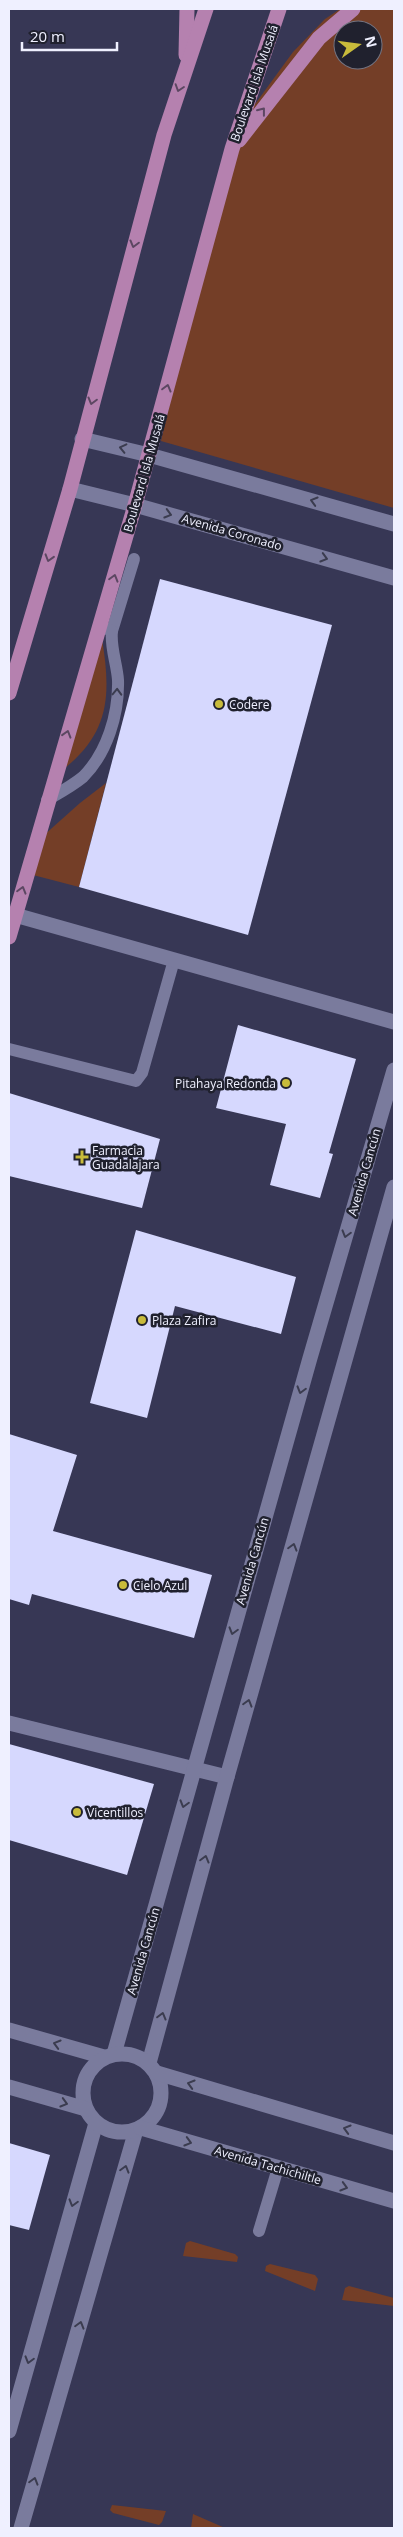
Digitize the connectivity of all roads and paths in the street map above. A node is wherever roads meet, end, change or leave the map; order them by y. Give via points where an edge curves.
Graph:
1 (187, 9) edge
2 (206, 9) edge
3 (279, 9) edge
4 (353, 9) edge
5 (185, 69) junction
6 (232, 150) junction
7 (82, 439) junction
8 (149, 455) junction
9 (70, 489) junction
10 (135, 505) junction
11 (394, 524) edge
12 (134, 559) dead end
13 (394, 578) edge
14 (106, 628) junction
15 (9, 693) edge
16 (47, 800) junction
17 (15, 915) junction
18 (9, 937) edge
19 (174, 960) junction
20 (394, 1022) edge
21 (9, 1049) edge
22 (394, 1070) edge
23 (394, 1187) edge
24 (9, 1723) edge
25 (194, 1769) junction
26 (227, 1777) junction
27 (9, 2030) edge
28 (109, 2056) junction
29 (153, 2068) junction
30 (9, 2087) edge
31 (86, 2109) junction
32 (96, 2123) junction
33 (138, 2129) junction
34 (394, 2143) edge
35 (278, 2168) junction
36 (394, 2201) edge
37 (260, 2230) dead end
38 (9, 2432) edge
39 (21, 2528) edge

1 - 5 main road
2 - 5 main road
3 - 6 main road, Boulevard Isla Musalá
6 -> 4 main road via 319,38
5 -> 7 main road via 164,135
8 -> 6 main road, Boulevard Isla Musalá
8 -> 7 street
7 - 9 main road
8 - 10 main road, Boulevard Isla Musalá
11 -> 8 street
9 - 10 street, Avenida Coronado
9 -> 15 main road
10 -> 13 street, Avenida Coronado
14 -> 10 main road, Boulevard Isla Musalá
12 - 14 lane
16 -> 14 main road, Boulevard Isla Musalá
16 -> 14 lane via 91,768 113,721 118,690 115,660
17 -> 16 main road, Boulevard Isla Musalá
17 - 18 main road, Boulevard Isla Musalá
17 - 19 street
19 - 20 street
19 - 21 lane via 142,1073 136,1081
22 -> 25 street, Avenida Cancún
26 -> 23 street
24 - 25 street
25 - 26 street
25 -> 28 street, Avenida Cancún
29 -> 26 street
28 -> 27 street
28 - 29 street via 127,2053 139,2056
28 - 31 street via 87,2074 83,2085
29 - 33 street via 161,2085 162,2098 151,2120
34 -> 29 street
30 -> 31 street
31 - 32 street
32 - 33 street via 115,2132
32 -> 38 street
33 -> 35 street, Avenida Tachichiltle
39 -> 33 street
35 -> 36 street, Avenida Tachichiltle
35 - 37 lane

